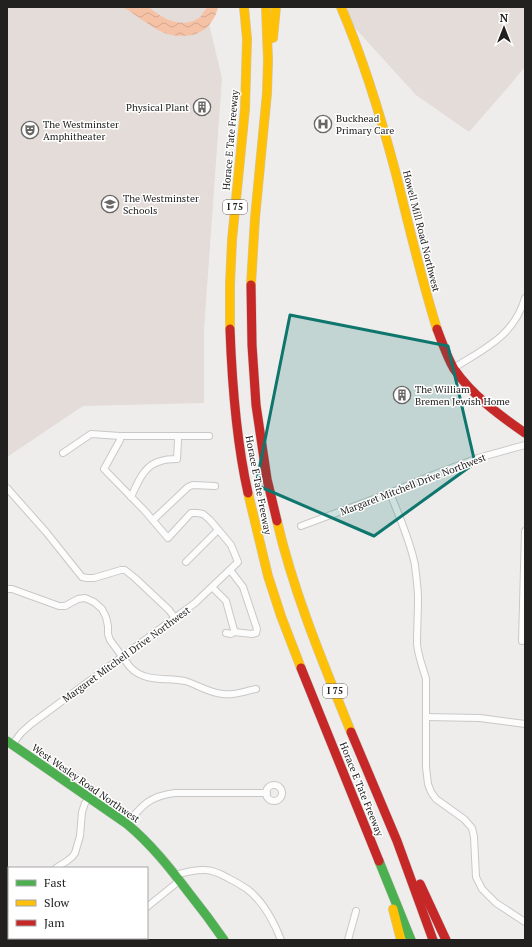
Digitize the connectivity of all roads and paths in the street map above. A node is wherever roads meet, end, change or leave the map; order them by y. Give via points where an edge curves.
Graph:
1 (244, 7) edge
2 (266, 7) edge
3 (276, 7) edge
4 (341, 7) edge
5 (268, 60) junction
6 (525, 298) edge
7 (454, 368) junction
8 (525, 433) edge
9 (120, 436) junction
10 (177, 436) junction
11 (209, 436) dead end
12 (525, 445) edge
13 (63, 453) dead end
14 (215, 486) dead end
15 (7, 488) edge
16 (390, 493) junction
17 (130, 497) junction
18 (153, 520) junction
19 (301, 526) dead end
20 (218, 530) junction
21 (525, 531) edge
22 (186, 562) dead end
23 (230, 570) junction
24 (212, 587) junction
25 (7, 588) edge
26 (175, 618) junction
27 (226, 632) dead end
28 (234, 632) junction
29 (522, 641) dead end
30 (123, 656) junction
31 (256, 688) dead end
32 (426, 717) junction
33 (525, 724) edge
34 (10, 743) edge
35 (266, 793) dead end
36 (90, 798) junction
37 (127, 824) junction
38 (397, 841) junction
39 (58, 867) edge
40 (385, 876) junction
41 (177, 878) junction
42 (148, 906) edge
43 (356, 911) dead end
44 (525, 922) edge
45 (224, 940) edge
46 (281, 940) edge
47 (348, 940) edge
48 (401, 940) edge
49 (411, 940) edge
50 (433, 940) edge
51 (446, 940) edge

1 - 40 main road, Horace E Tate Freeway / I 75 via 247,39 245,109 232,240 230,319 235,408 247,492 281,616
2 - 5 main road, Horace E Tate Freeway / I 75
3 - 5 main road
4 - 7 main road, Howell Mill Road Northwest via 362,58 387,138 429,306
5 - 38 main road, Horace E Tate Freeway / I 75 via 251,300 256,405 267,479 298,596
6 - 7 street via 515,321 503,336
7 - 8 main road, Howell Mill Road Northwest via 490,407
9 - 10 street
9 - 13 street via 91,434
9 - 17 street via 104,469
10 - 11 street
10 - 17 street via 177,458 152,464 145,470
12 - 16 street, Margaret Mitchell Drive Northwest via 478,458
14 - 18 street via 188,487
15 - 26 street via 82,577 94,578 125,570
16 - 19 street, Margaret Mitchell Drive Northwest
16 - 32 street via 408,540 414,564 418,597 417,645 426,680
17 - 18 street
18 - 20 street via 168,538 191,513 203,514
20 - 22 street
20 - 23 street, Margaret Mitchell Drive Northwest via 231,545 238,562
21 - 29 street
23 - 24 street, Margaret Mitchell Drive Northwest
23 - 28 street via 243,587 257,629 256,633 252,634
24 - 26 street, Margaret Mitchell Drive Northwest
24 - 28 street via 226,600
25 - 30 street via 59,606 85,598 94,602 102,609 106,618 110,640
26 - 30 street, Margaret Mitchell Drive Northwest
27 - 28 street
30 - 31 street via 134,671 149,678 184,681 223,694 235,694
30 - 34 street, Margaret Mitchell Drive Northwest via 31,724
32 - 33 street via 480,718
32 - 44 street via 426,767 431,792 436,799 469,824 474,837 476,879 482,889
34 - 36 main road, West Wesley Road Northwest
35 - 37 street via 165,794 144,804
36 - 37 main road, West Wesley Road Northwest
36 - 39 street via 82,812 80,836 75,853
37 - 41 main road, West Wesley Road Northwest via 149,844
38 - 50 main road, Horace E Tate Freeway / I 75
38 - 51 main road
40 - 48 main road
40 - 49 main road, Horace E Tate Freeway / I 75
41 - 42 street
41 - 45 main road, West Wesley Road Northwest
41 - 46 street via 207,870 246,888 258,899
43 - 47 street

